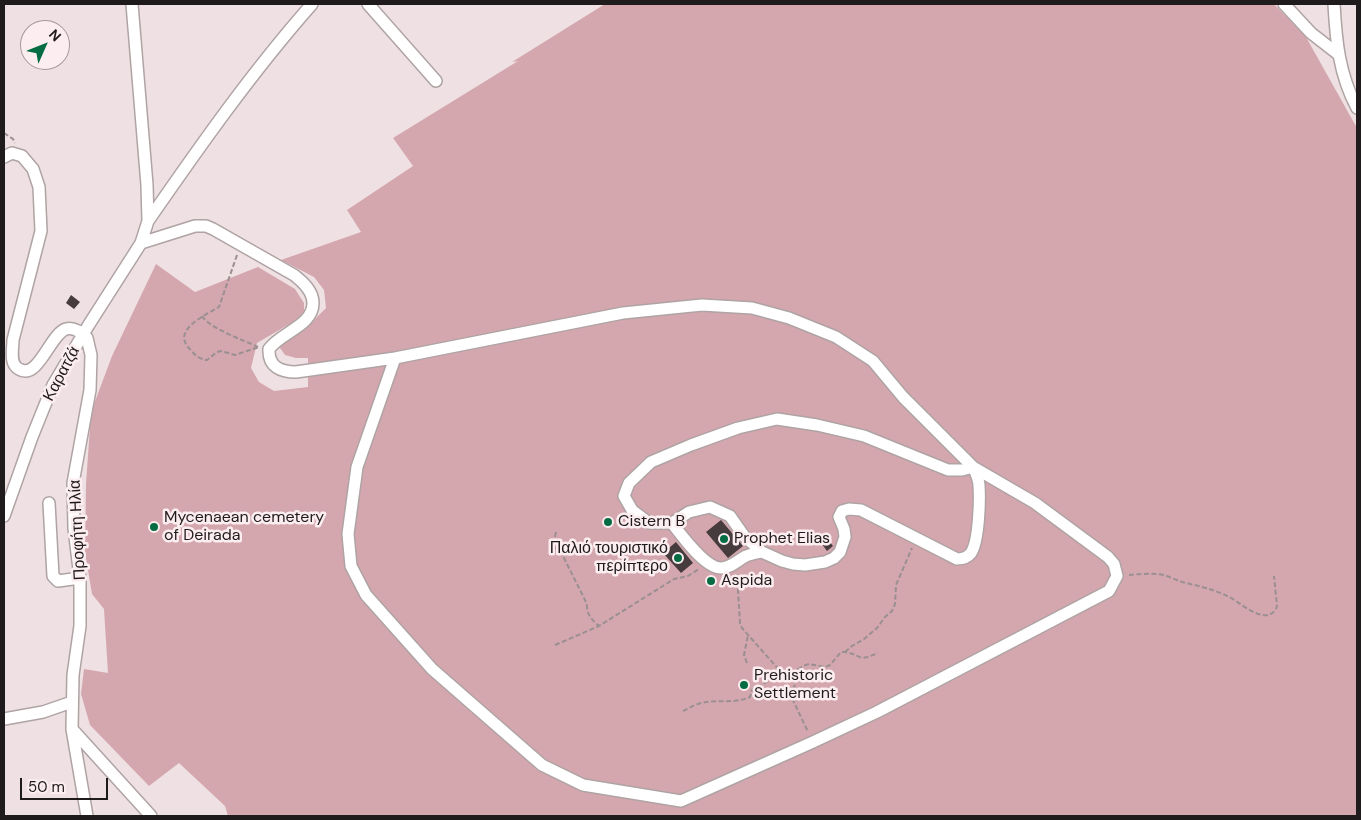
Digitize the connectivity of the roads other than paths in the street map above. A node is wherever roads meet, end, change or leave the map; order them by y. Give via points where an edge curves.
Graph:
1 (132, 4) edge
2 (312, 4) edge
3 (368, 4) edge
4 (1284, 4) edge
5 (1334, 4) edge
6 (1338, 54) junction
7 (436, 81) dead end
8 (1357, 108) edge
9 (4, 157) edge
10 (148, 220) junction
11 (141, 242) junction
12 (84, 334) junction
13 (395, 358) junction
14 (973, 467) junction
15 (49, 502) dead end
16 (4, 516) edge
17 (672, 524) junction
18 (762, 552) junction
19 (80, 578) junction
20 (72, 702) junction
21 (4, 719) edge
22 (72, 729) junction
23 (87, 816) edge
24 (150, 816) edge

1 - 10 street
2 - 10 street via 250,79
3 - 7 street
4 - 6 street via 1311,33
5 - 6 street
6 - 8 street
9 - 12 street via 12,153 22,156 33,169 39,187 41,231 13,340 14,363 17,369 31,370 60,333 73,329
10 - 11 street, Καρατζά
11 - 12 street, Καρατζά
11 - 13 street via 195,226 206,226 303,282 313,299 308,319 263,348 278,369 296,372
12 - 16 street, Καρατζά via 53,385
12 - 19 street, Προφήτη Ηλία via 91,356 90,390 73,483
13 - 14 street via 623,313 702,305 752,308 836,337 873,362
13 - 14 street via 357,467 348,534 351,566 366,595 432,669 542,765 583,785 681,801 877,712 1109,591 1117,576 1114,564 1108,558 1035,503
14 - 17 street via 948,470 864,436 777,419 738,428 651,462 629,483 624,496 632,510 649,523
14 - 18 street via 979,485 979,515 974,545 967,557 957,559 861,510 849,509 842,511 839,517 845,537 840,552 834,558 805,565 782,561
15 - 19 street via 53,576 58,582
17 - 18 street via 707,562 720,568
17 - 18 street via 689,512 710,507 730,516 744,536
19 - 20 street, Προφήτη Ηλία via 80,626
20 - 21 street via 43,712
20 - 22 street, Προφήτη Ηλία
22 - 23 street, Προφήτη Ηλία
22 - 24 street

